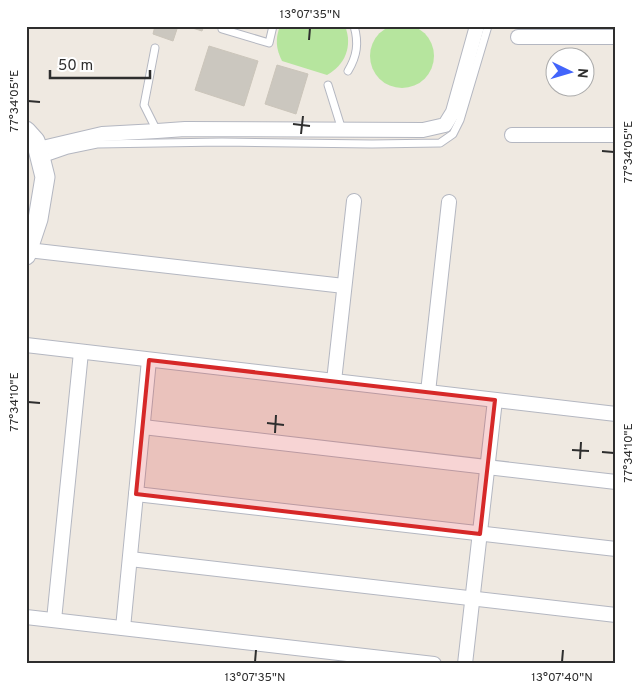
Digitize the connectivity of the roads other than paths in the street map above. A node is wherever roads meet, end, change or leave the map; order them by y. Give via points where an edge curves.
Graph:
1 (273, 26) edge
2 (354, 26) edge
3 (477, 26) edge
4 (488, 26) edge
5 (222, 29) dead end
6 (608, 33) edge
7 (518, 37) dead end
8 (155, 48) dead end
9 (348, 71) dead end
10 (328, 85) dead end
11 (342, 130) junction
12 (26, 131) edge
13 (157, 131) junction
14 (512, 135) dead end
15 (616, 135) edge
16 (40, 154) junction
17 (354, 201) dead end
18 (449, 202) dead end
19 (27, 252) edge
20 (344, 286) junction
21 (26, 345) edge
22 (81, 352) junction
23 (150, 360) junction
24 (334, 381) junction
25 (428, 392) junction
26 (495, 400) junction
27 (616, 414) edge
28 (143, 428) junction
29 (488, 467) junction
30 (616, 482) edge
31 (136, 494) junction
32 (480, 534) junction
33 (616, 549) edge
34 (130, 560) junction
35 (472, 599) junction
36 (616, 615) edge
37 (26, 617) edge
38 (54, 620) junction
39 (123, 628) junction
40 (434, 664) edge
41 (465, 664) edge

1 - 5 lane via 269,43
2 - 9 lane via 356,54
3 - 11 street via 453,112 445,125 423,130
4 - 16 lane via 460,120 453,134 440,144 97,144
6 - 7 street
8 - 13 lane via 144,105
10 - 11 lane
11 - 13 street
12 - 16 main road
13 - 16 street via 102,134
14 - 15 street
16 - 19 main road via 45,178 38,219
17 - 20 street
18 - 25 street
19 - 20 street
20 - 24 street
21 - 22 street
22 - 23 street
22 - 38 street
23 - 24 street
23 - 28 street
24 - 25 street
25 - 26 street
26 - 27 street
26 - 29 street
28 - 29 street
28 - 31 street
29 - 30 street
29 - 32 street
31 - 32 street
31 - 34 street
32 - 33 street
32 - 35 street
34 - 35 street
34 - 39 street
35 - 36 street
35 - 41 street
37 - 38 street
38 - 39 street
39 - 40 street

